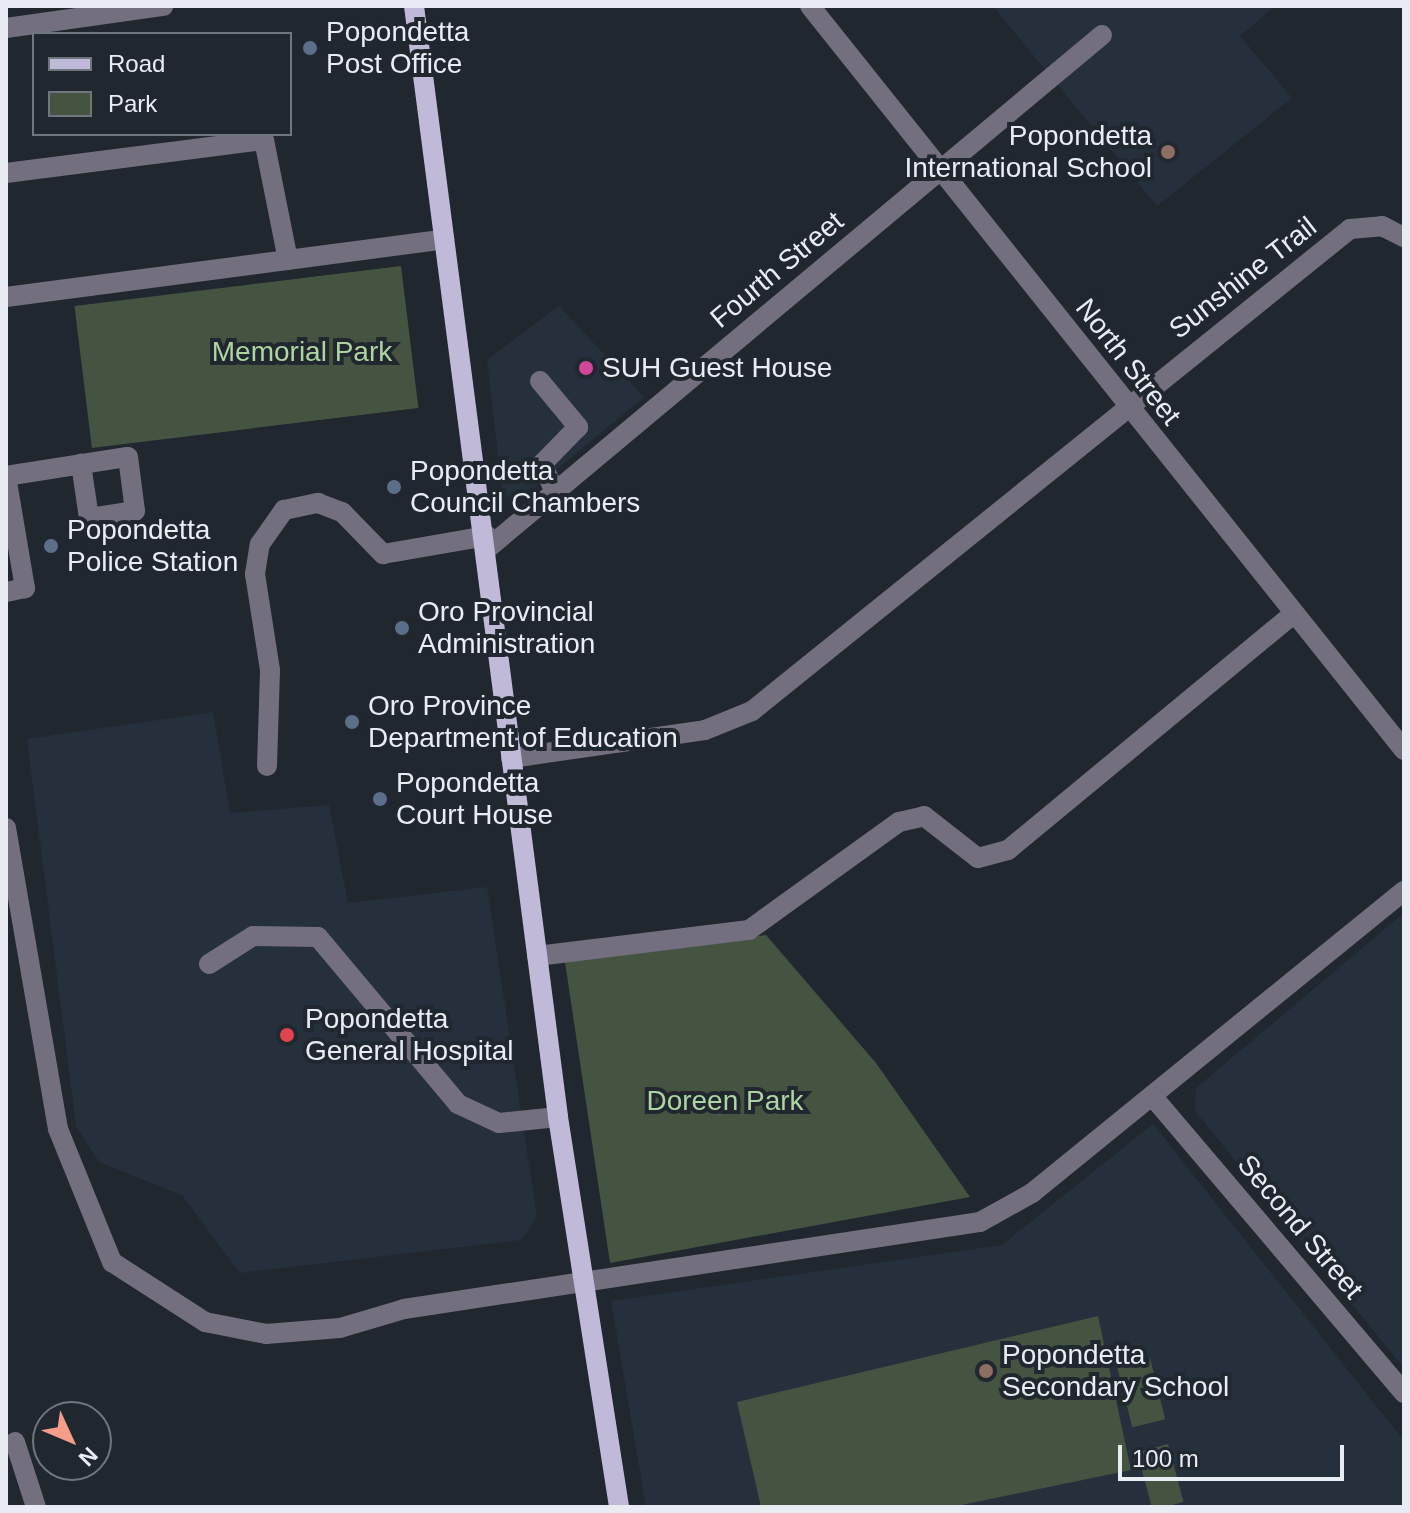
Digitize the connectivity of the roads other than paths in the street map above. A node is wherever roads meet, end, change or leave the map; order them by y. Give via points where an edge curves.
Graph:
1 (163, 6) edge
2 (414, 6) edge
3 (810, 6) edge
4 (6, 28) edge
5 (1102, 35) dead end
6 (944, 168) junction
7 (6, 173) edge
8 (1404, 237) edge
9 (444, 239) junction
10 (288, 260) junction
11 (6, 297) edge
12 (540, 381) dead end
13 (1126, 407) junction
14 (81, 464) dead end
15 (6, 476) edge
16 (555, 492) junction
17 (488, 542) junction
18 (6, 592) edge
19 (1294, 613) junction
20 (1404, 750) edge
21 (511, 758) junction
22 (267, 766) dead end
23 (6, 828) edge
24 (1404, 891) edge
25 (537, 956) junction
26 (209, 964) dead end
27 (1153, 1097) junction
28 (558, 1117) junction
29 (584, 1281) junction
30 (1404, 1393) edge
31 (15, 1442) dead end
32 (36, 1507) edge
33 (619, 1507) edge

1 - 4 street
2 - 9 main road
3 - 6 street, North Street
5 - 6 street, Fourth Street
6 - 13 street, North Street
6 - 16 street, Fourth Street
7 - 10 street via 264,140
8 - 13 street, Sunshine Trail via 1382,226 1350,229
9 - 10 street
9 - 17 main road
10 - 11 street
12 - 16 street via 578,427 542,464
13 - 19 street, North Street
13 - 21 street, Sunshine Trail via 752,711 705,730
14 - 15 street
15 - 18 street via 25,588
16 - 17 street, Fourth Street
17 - 21 main road
17 - 22 street via 383,554 342,512 318,503 284,510 260,544 255,574 270,670
19 - 20 street, North Street
19 - 25 street via 1008,850 978,858 924,816 899,822 749,930
21 - 25 main road
23 - 29 street via 58,1129 112,1262 205,1322 266,1334 340,1328 404,1309
24 - 27 street
25 - 28 main road
26 - 28 street via 253,936 318,937 458,1104 499,1123
27 - 29 street via 1032,1193 980,1222
27 - 30 street, Second Street
28 - 29 main road
29 - 33 main road
31 - 32 street

